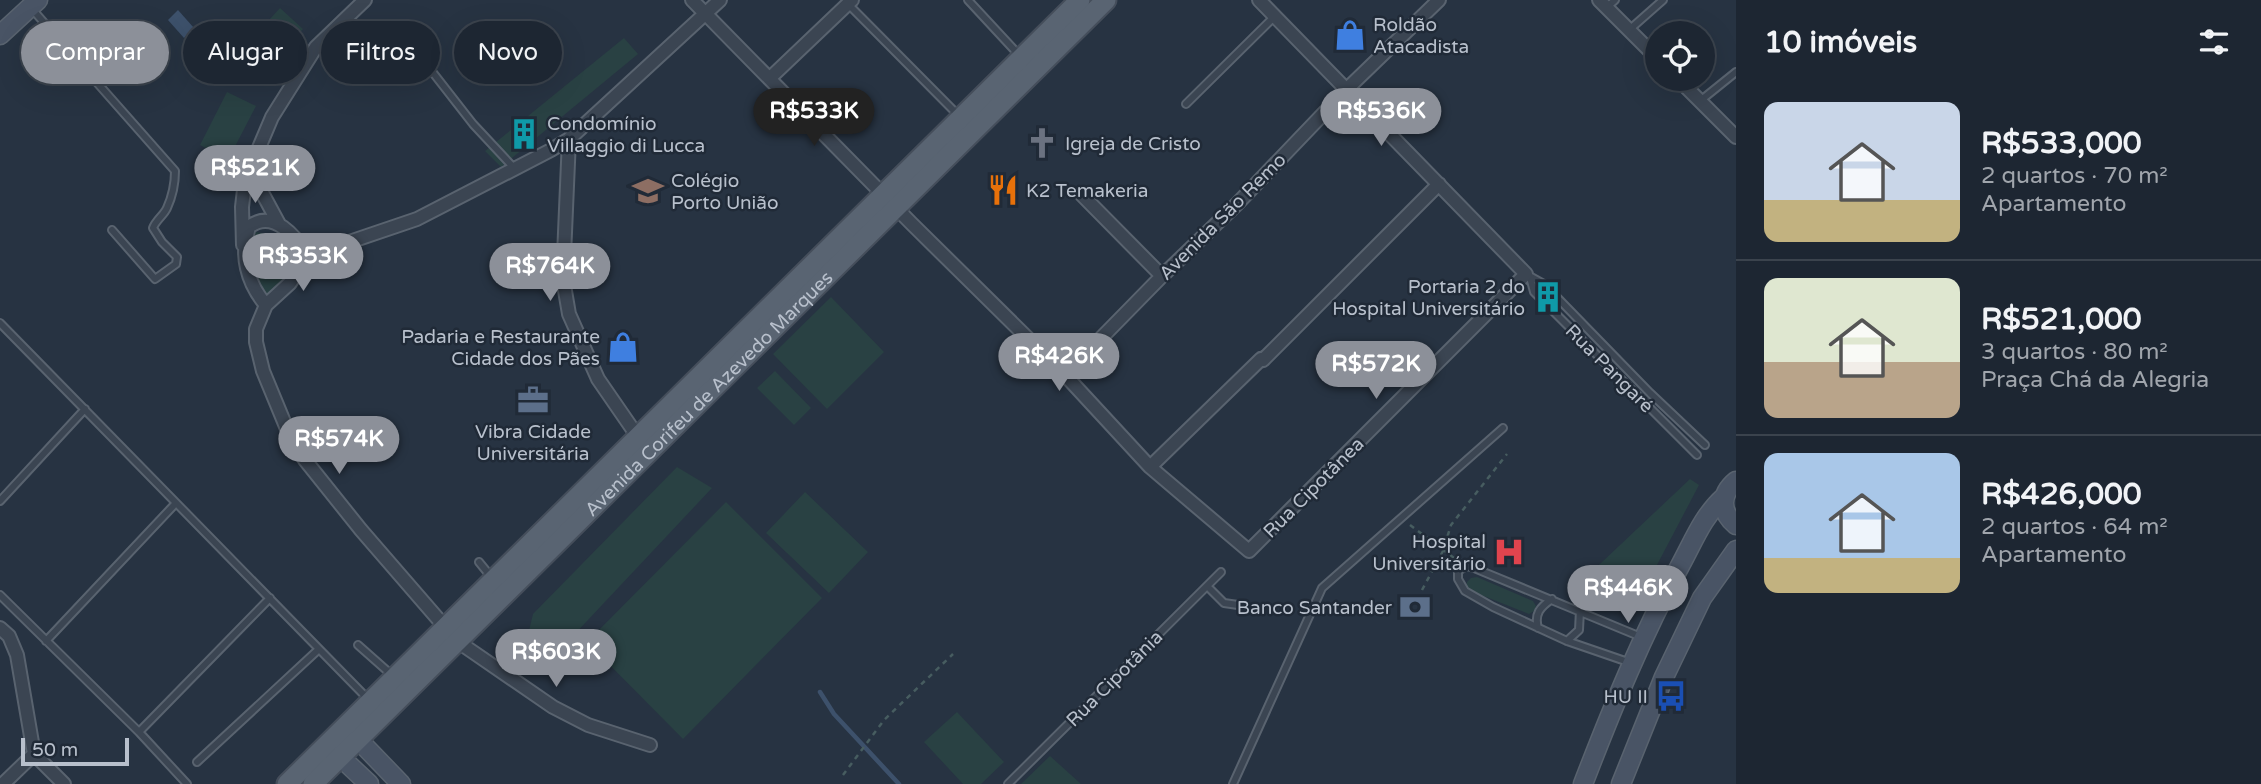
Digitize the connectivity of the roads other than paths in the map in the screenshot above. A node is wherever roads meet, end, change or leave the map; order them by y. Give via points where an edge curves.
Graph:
1 (365, 0) edge
2 (692, 0) edge
3 (720, 0) edge
4 (968, 0) edge
5 (1080, 0) edge
6 (1259, 0) edge
7 (1439, 0) edge
8 (1663, 0) edge
9 (31, 2) edge
10 (850, 2) edge
11 (1099, 2) edge
12 (1607, 3) edge
13 (706, 13) junction
14 (1275, 16) junction
15 (1629, 30) junction
16 (0, 35) edge
17 (1645, 46) edge
18 (1027, 65) junction
19 (1736, 72) edge
20 (770, 78) junction
21 (440, 82) edge
22 (1347, 89) junction
23 (1690, 91) edge
24 (1700, 101) junction
25 (1186, 104) dead end
26 (967, 124) junction
27 (1736, 137) edge
28 (569, 139) junction
29 (258, 150) junction
30 (514, 168) junction
31 (1439, 184) junction
32 (1082, 195) dead end
33 (889, 201) junction
34 (279, 224) junction
35 (112, 230) dead end
36 (243, 245) junction
37 (308, 256) junction
38 (1162, 276) junction
39 (1528, 276) junction
40 (266, 305) junction
41 (1, 326) edge
42 (1065, 375) junction
43 (85, 409) junction
44 (1503, 428) dead end
45 (638, 437) junction
46 (1705, 446) dead end
47 (1697, 455) dead end
48 (1150, 467) junction
49 (1736, 481) edge
50 (1724, 497) junction
51 (0, 500) edge
52 (176, 503) junction
53 (577, 523) junction
54 (1736, 524) edge
55 (1736, 550) edge
56 (479, 562) dead end
57 (1221, 572) dead end
58 (493, 580) junction
59 (1207, 586) junction
60 (0, 595) edge
61 (270, 598) junction
62 (1552, 599) junction
63 (1238, 605) dead end
64 (1580, 610) junction
65 (0, 628) edge
66 (1538, 628) junction
67 (451, 634) junction
68 (1643, 638) junction
69 (46, 640) junction
70 (1567, 641) junction
71 (358, 645) dead end
72 (319, 649) junction
73 (1632, 663) junction
74 (394, 678) junction
75 (370, 702) junction
76 (139, 732) junction
77 (352, 733) junction
78 (650, 745) dead end
79 (334, 750) junction
80 (34, 754) junction
81 (197, 762) dead end
82 (3, 784) edge
83 (64, 784) edge
84 (187, 784) edge
85 (287, 784) edge
86 (313, 784) edge
87 (369, 784) edge
88 (401, 784) edge
89 (1008, 784) edge
90 (1233, 784) edge
91 (1583, 784) edge
92 (1621, 784) edge

1 - 29 street via 316,47
2 - 13 street
3 - 13 street
4 - 18 lane
5 - 18 main road, Avenida Corifeu de Azevedo Marques
6 - 14 street, Rua Pangaré
7 - 22 street, Avenida São Remo
8 - 15 lane
9 - 16 street
9 - 35 lane via 175,171 167,210 153,228 177,257 176,264 155,279
10 - 20 street
10 - 26 lane
11 - 18 main road, Avenida Corifeu de Azevedo Marques
12 - 15 street
13 - 20 street
13 - 28 street
14 - 22 street, Rua Pangaré
14 - 25 lane
15 - 17 street
18 - 26 main road, Avenida Corifeu de Azevedo Marques
19 - 24 lane
20 - 33 street
21 - 30 lane
22 - 31 street, Rua Pangaré
22 - 38 street, Avenida São Remo
23 - 24 street
24 - 27 street
26 - 33 main road, Avenida Corifeu de Azevedo Marques
28 - 30 street
28 - 45 street via 563,269 569,314 598,379
29 - 34 street via 259,187
29 - 36 street via 245,181
30 - 37 street via 417,219
31 - 39 street, Rua Pangaré
31 - 48 street
32 - 38 street
33 - 42 street
33 - 45 main road, Avenida Corifeu de Azevedo Marques
33 - 53 main road, Avenida Corifeu de Azevedo Marques
34 - 36 street via 268,220 254,223
34 - 37 street
36 - 40 street via 248,274
37 - 40 street via 290,283
38 - 42 street, Avenida São Remo
39 - 46 lane, Rua Pangaré via 1544,284
39 - 47 lane, Rua Pangaré via 1534,292
39 - 48 street, Rua Cipotânea via 1249,551
40 - 67 street via 256,342 287,429 361,530
41 - 43 lane
42 - 48 street
43 - 51 lane
43 - 52 lane
44 - 90 lane via 1322,588
45 - 53 main road via 640,446 579,511
45 - 58 main road, Avenida Corifeu de Azevedo Marques
49 - 50 street
50 - 54 street via 1726,514
50 - 68 street via 1698,531
52 - 61 lane
52 - 69 lane
53 - 67 main road, Avenida Corifeu de Azevedo Marques
55 - 92 street via 1702,598
56 - 58 lane
57 - 59 lane, Rua Cipotânia
58 - 67 main road, Avenida Corifeu de Azevedo Marques
59 - 63 lane via 1224,603
59 - 89 lane, Rua Cipotânia
60 - 69 lane
61 - 72 lane
61 - 76 lane
62 - 64 lane
62 - 66 lane via 1538,611
62 - 66 lane via 1467,566 1458,571 1465,591
64 - 68 lane
64 - 70 lane via 1581,625
65 - 80 street via 17,655
66 - 70 lane
67 - 74 main road, Avenida Corifeu de Azevedo Marques
67 - 77 main road, Avenida Corifeu de Azevedo Marques
67 - 78 street via 565,713
68 - 73 street
69 - 76 lane
70 - 73 lane
71 - 74 lane
72 - 75 lane
72 - 81 lane
73 - 91 street
74 - 75 main road, Avenida Corifeu de Azevedo Marques
75 - 77 main road, Avenida Corifeu de Azevedo Marques
76 - 84 lane
77 - 79 main road, Avenida Corifeu de Azevedo Marques
77 - 88 street
79 - 85 main road, Avenida Corifeu de Azevedo Marques
79 - 86 main road, Avenida Corifeu de Azevedo Marques
79 - 87 street
80 - 82 street
80 - 83 street

